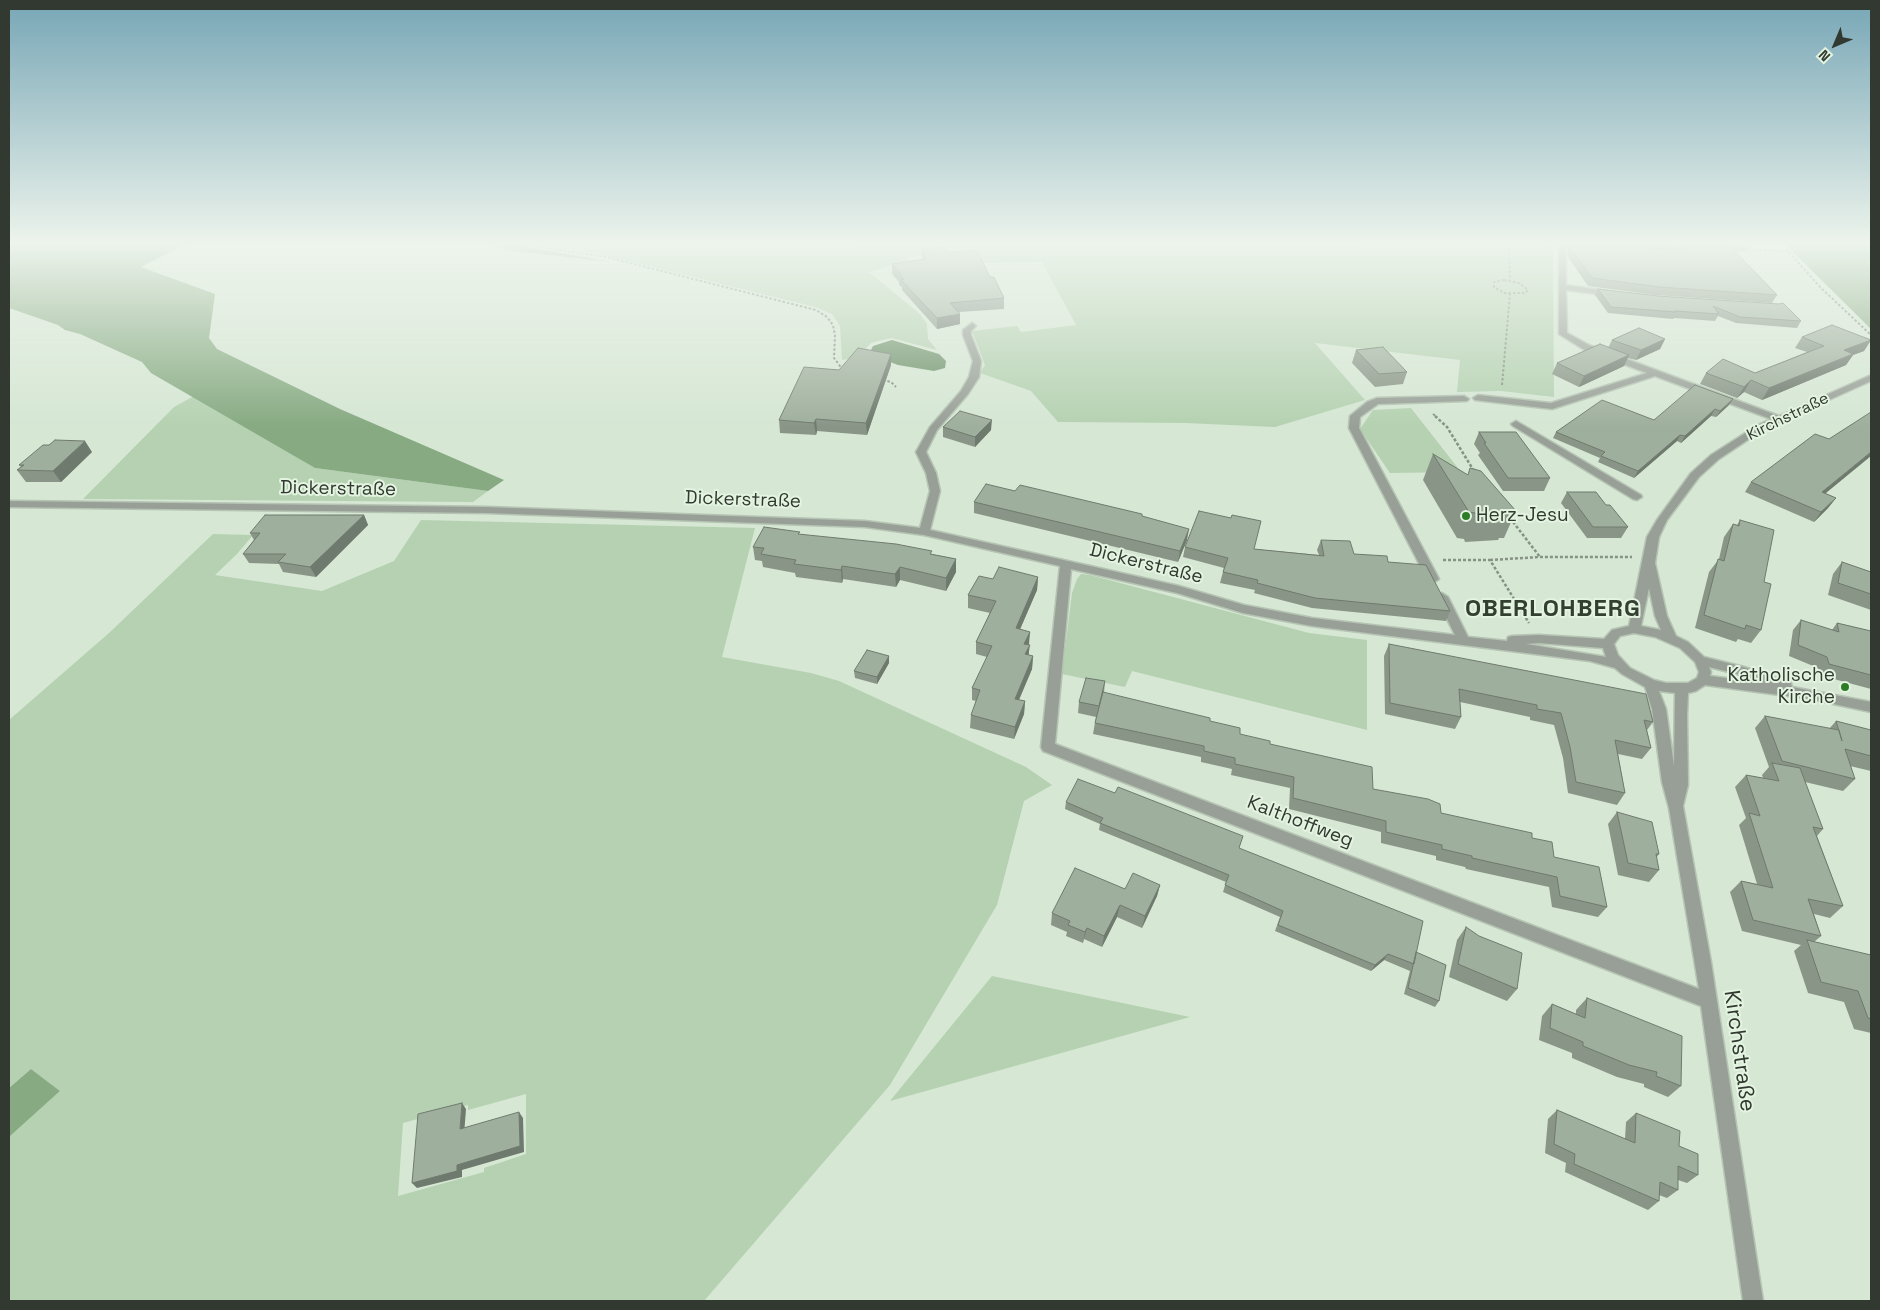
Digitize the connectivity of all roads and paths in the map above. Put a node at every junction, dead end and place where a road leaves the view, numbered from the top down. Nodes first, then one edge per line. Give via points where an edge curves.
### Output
1 (797, 305) edge
2 (1509, 305) edge
3 (1562, 305) edge
4 (1839, 305) edge
5 (972, 326) dead end
6 (1871, 335) edge
7 (846, 372) edge
8 (1655, 373) junction
9 (1871, 378) edge
10 (880, 379) edge
11 (896, 387) dead end
12 (1478, 398) dead end
13 (1418, 399) junction
14 (1464, 399) dead end
15 (1500, 402) junction
16 (1779, 419) junction
17 (1516, 424) dead end
18 (1476, 473) edge
19 (1637, 497) dead end
20 (9, 504) edge
21 (1505, 511) edge
22 (924, 532) junction
23 (1540, 556) junction
24 (1422, 560) junction
25 (1490, 560) junction
26 (1649, 560) junction
27 (1066, 564) junction
28 (1634, 629) junction
29 (1670, 637) junction
30 (1539, 640) junction
31 (1464, 641) junction
32 (1608, 644) junction
33 (1700, 660) junction
34 (1617, 664) junction
35 (1703, 680) junction
36 (1650, 684) junction
37 (1682, 689) junction
38 (1810, 694) junction
39 (1871, 707) edge
40 (1676, 808) junction
41 (1709, 1001) junction
42 (1753, 1301) edge

1 - 7 path via 816,310 833,325 834,358
2 - 15 path
3 - 8 street via 1563,334 1586,347
4 - 6 path
5 - 22 street via 967,335 977,361 974,377 933,429 921,452 936,491
8 - 15 street via 1552,406
8 - 16 street
9 - 16 street, Kirchstraße
10 - 11 path
12 - 15 street
13 - 14 street
13 - 18 path via 1447,427
13 - 24 street via 1370,404 1355,416 1354,428
16 - 26 street, Kirchstraße via 1740,440 1695,475 1662,520 1653,537
17 - 19 street
20 - 22 street, Dickerstraße via 535,511 856,524
21 - 23 path
22 - 27 street, Dickerstraße
23 - 25 path
23 - 26 path
24 - 25 path
24 - 31 street
25 - 30 path
26 - 28 street, Kirchstraße
26 - 29 street, Kirchstraße via 1661,616
27 - 31 street, Dickerstraße via 1304,621
27 - 41 street, Kalthoffweg via 1048,747
28 - 29 street
28 - 32 street via 1616,633
29 - 33 street
30 - 31 street, Dickerstraße
30 - 32 street, Dickerstraße
31 - 34 street, Dickerstraße via 1562,653
32 - 34 street
33 - 35 street via 1705,672
33 - 38 street
34 - 36 street
35 - 37 street
35 - 38 street
36 - 37 street
36 - 40 street, Kirchstraße via 1659,709
37 - 40 street, Kirchstraße via 1681,785
38 - 39 street
40 - 41 street, Kirchstraße
41 - 42 street, Kirchstraße

